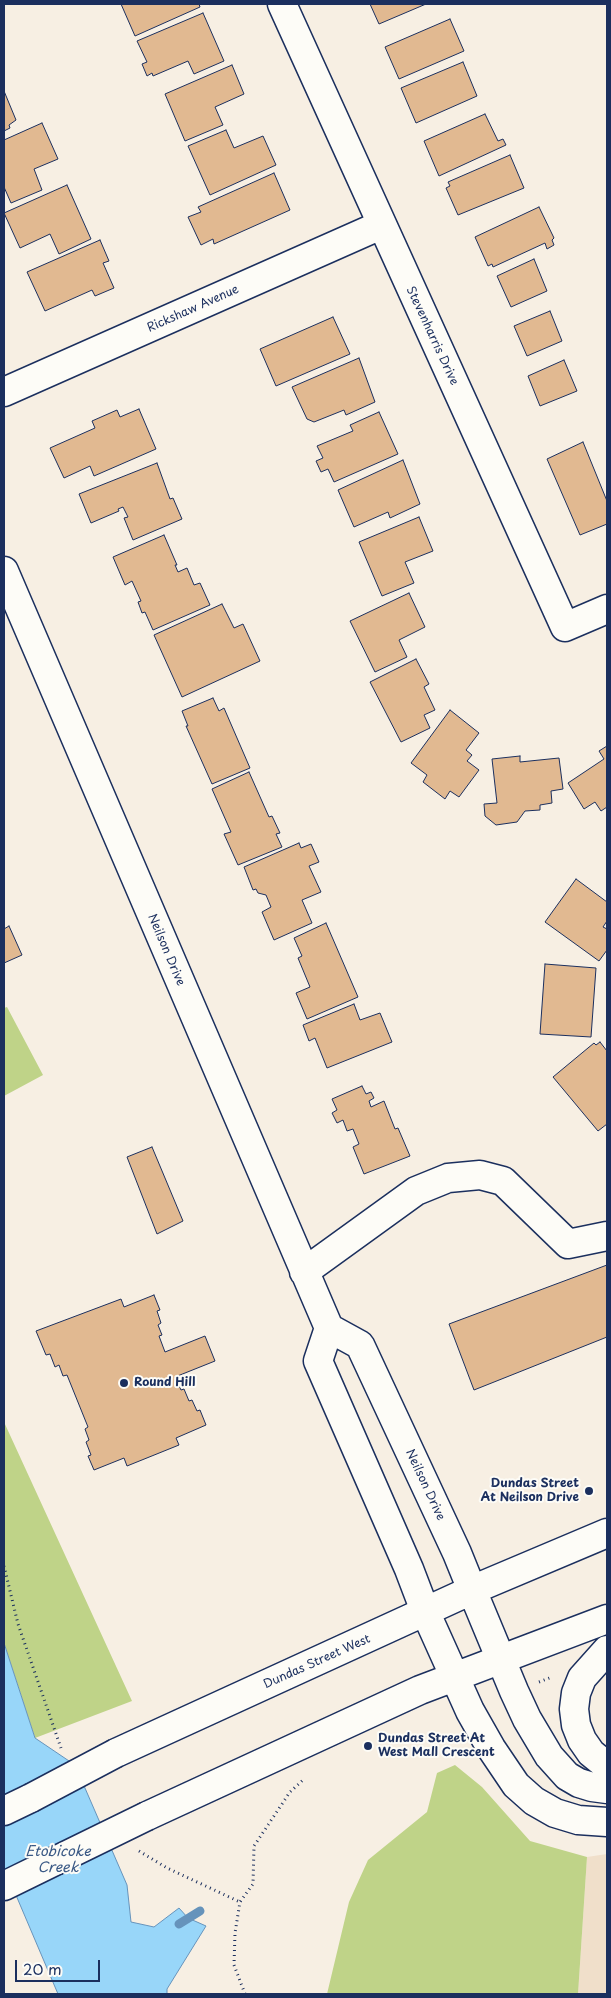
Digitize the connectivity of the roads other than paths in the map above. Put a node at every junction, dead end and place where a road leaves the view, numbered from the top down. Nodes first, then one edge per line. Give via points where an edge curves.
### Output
1 (282, 4) edge
2 (381, 225) junction
3 (4, 392) edge
4 (4, 571) edge
5 (607, 609) edge
6 (607, 1236) edge
7 (304, 1272) junction
8 (329, 1328) junction
9 (607, 1533) edge
10 (472, 1590) junction
11 (425, 1612) junction
12 (607, 1619) edge
13 (607, 1650) edge
14 (500, 1660) junction
15 (453, 1678) junction
16 (607, 1766) edge
17 (607, 1789) edge
18 (4, 1811) edge
19 (607, 1822) edge
20 (4, 1886) edge

1 - 2 street, Stevenharris Drive
2 - 3 street, Rickshaw Avenue
2 - 5 street, Stevenharris Drive via 565,627
4 - 7 street, Neilson Drive
6 - 7 street via 568,1244 503,1181 480,1175 448,1178 416,1191
7 - 8 street, Neilson Drive
8 - 10 street, Neilson Drive via 360,1345
8 - 11 street via 318,1361
9 - 10 street, Dundas Street West
10 - 11 street, Dundas Street West
10 - 14 street, Neilson Drive
11 - 15 street
11 - 18 street, Dundas Street West, bridge via 116,1753
12 - 14 street
13 - 16 street via 582,1678 574,1709 582,1740 591,1753
14 - 15 street
14 - 17 street, Neilson Drive via 527,1719 557,1767 579,1783
15 - 19 street via 491,1748 525,1793 544,1808 566,1817
15 - 20 street, bridge via 420,1690 147,1816

